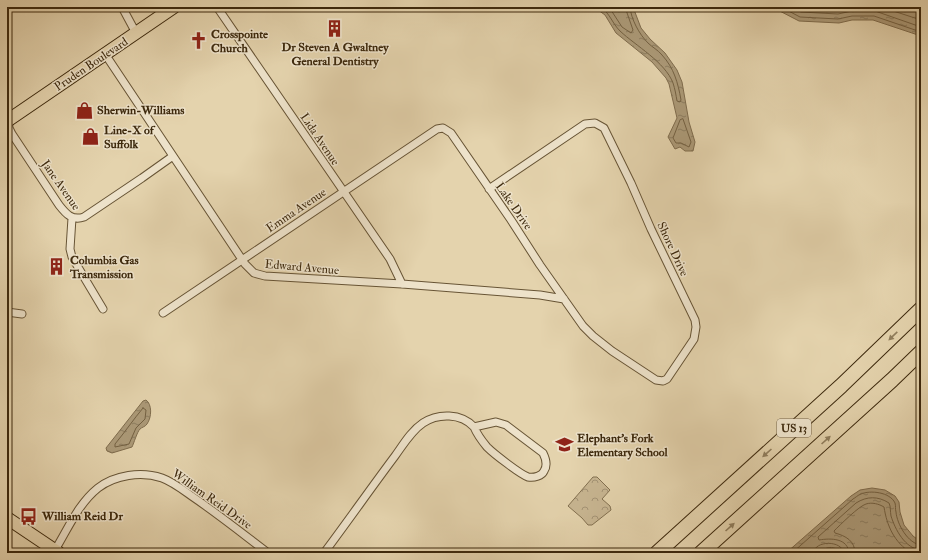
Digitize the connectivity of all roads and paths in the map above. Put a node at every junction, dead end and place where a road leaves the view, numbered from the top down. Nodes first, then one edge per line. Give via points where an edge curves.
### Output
1 (122, 7) edge
2 (174, 7) edge
3 (217, 7) edge
4 (136, 33) junction
5 (105, 54) junction
6 (7, 119) edge
7 (443, 128) joint
8 (173, 156) junction
9 (488, 189) junction
10 (343, 192) junction
11 (72, 218) junction
12 (242, 260) junction
13 (402, 284) junction
14 (564, 299) junction
15 (103, 309) dead end
16 (921, 309) edge
17 (7, 312) edge
18 (163, 313) dead end
19 (22, 314) dead end
20 (921, 352) edge
21 (474, 427) junction
22 (7, 518) edge
23 (57, 552) edge
24 (268, 553) edge
25 (324, 553) edge
26 (657, 553) edge
27 (701, 553) edge

1 - 4 street
2 - 4 main road, Pruden Boulevard
3 - 10 street, Lida Avenue
4 - 5 main road, Pruden Boulevard
5 - 6 main road, Pruden Boulevard
5 - 8 street, Edward Avenue
6 - 11 street, Jane Avenue via 12,134 59,205
7 - 9 street, Lake Drive via 451,133
7 - 10 street, Emma Avenue via 437,129
8 - 11 street via 84,217
8 - 12 street, Edward Avenue
9 - 14 street, Lake Drive
9 - 14 street, Shore Drive via 577,128 591,122 600,124 610,138 695,320 694,340 667,379 656,380 593,336
10 - 12 street, Emma Avenue
10 - 13 street, Lida Avenue via 390,259
11 - 15 street, Jane Avenue via 72,257
12 - 13 street, Edward Avenue via 251,270 265,276
12 - 18 street, Emma Avenue
13 - 14 street, Edward Avenue
16 -> 26 highway, US 13 via 841,386
17 - 19 street
27 -> 20 highway, US 13
21 - 21 street via 491,451 526,475 538,476 545,470 547,464 543,453 506,425 496,422
21 - 25 street via 463,420 448,416 431,418 422,423
22 - 23 main road
23 - 24 street, William Reid Drive via 81,506 99,488 122,477 145,474 172,483

